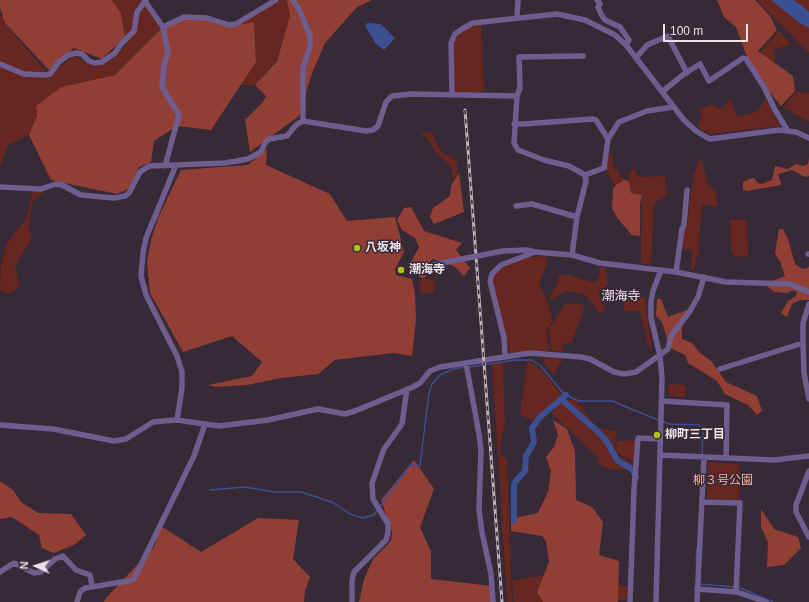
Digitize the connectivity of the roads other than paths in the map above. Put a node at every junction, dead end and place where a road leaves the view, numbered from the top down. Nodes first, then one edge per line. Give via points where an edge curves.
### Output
1 (145, 0) edge
2 (276, 0) edge
3 (292, 0) edge
4 (518, 0) edge
5 (597, 0) edge
6 (517, 17) junction
7 (163, 26) junction
8 (626, 44) junction
9 (583, 56) dead end
10 (636, 58) junction
11 (0, 64) edge
12 (687, 72) junction
13 (662, 92) junction
14 (452, 94) junction
15 (517, 96) junction
16 (674, 107) junction
17 (303, 121) junction
18 (514, 124) junction
19 (788, 131) junction
20 (809, 138) edge
21 (608, 139) junction
22 (176, 165) junction
23 (165, 166) junction
24 (585, 175) junction
25 (0, 187) edge
26 (687, 190) dead end
27 (516, 206) dead end
28 (577, 217) junction
29 (535, 252) junction
30 (572, 255) junction
31 (417, 268) dead end
32 (661, 270) junction
33 (676, 272) junction
34 (704, 276) junction
35 (809, 292) edge
36 (809, 304) edge
37 (803, 343) junction
38 (505, 356) junction
39 (660, 356) junction
40 (466, 363) junction
41 (720, 369) dead end
42 (407, 390) junction
43 (809, 399) edge
44 (662, 401) junction
45 (177, 420) junction
46 (0, 424) edge
47 (205, 424) junction
48 (660, 439) junction
49 (660, 455) junction
50 (809, 456) edge
51 (704, 458) junction
52 (726, 458) junction
53 (809, 471) edge
54 (703, 502) junction
55 (809, 537) edge
56 (0, 572) edge
57 (92, 586) junction
58 (698, 589) junction
59 (736, 592) junction
60 (77, 602) edge
61 (352, 602) edge
62 (494, 602) edge
63 (630, 602) edge
64 (656, 602) edge
65 (697, 602) edge
66 (766, 602) edge

1 - 7 street
1 - 11 street via 137,12 134,31 102,62 89,61 82,54 76,53 68,55 50,74 44,75 24,74
2 - 7 street via 236,24 229,25 207,18 184,17
3 - 17 street via 300,11 310,36 310,47 303,68
4 - 6 street
5 - 8 street via 605,20 620,27 629,40
6 - 8 street via 557,14 570,16 606,29
6 - 14 street via 473,23 455,34 450,52
7 - 23 street via 168,52 162,75 162,87 179,115
8 - 10 street
9 - 15 street via 519,57 520,88
10 - 12 street via 647,45 668,36
10 - 13 street
12 - 13 street
12 - 19 street via 700,64 710,81 743,58 746,59
13 - 16 street
14 - 15 street
14 - 17 street via 392,96 386,102 378,126 366,132
15 - 18 street
16 - 19 street via 696,131 710,139
16 - 21 street via 647,111 619,122
17 - 22 street via 287,136 269,139 261,152 248,159
18 - 21 street via 593,119
18 - 24 street via 514,143 518,150 569,166
19 - 20 street
21 - 24 street via 604,168
22 - 23 street
22 - 45 street via 146,238 142,276 146,295 177,356 182,372
23 - 25 street via 149,166 140,172 129,194 114,198 81,195 56,184 41,188
24 - 28 street via 586,181
26 - 33 street
27 - 28 street via 532,204
28 - 30 street
29 - 30 street
29 - 31 street, bridge via 503,251
29 - 38 street via 501,265 492,274 490,281 504,338
30 - 32 street via 600,263
32 - 33 street
32 - 39 street via 651,302 651,318
33 - 34 street
34 - 35 street via 739,283 790,284
34 - 39 street via 698,297 671,336 668,349
36 - 37 street via 803,323
37 - 41 street
37 - 43 street via 804,373
38 - 39 street via 530,353 581,357 624,374 636,372
38 - 40 street
39 - 44 street
40 - 42 street via 430,371 420,383
40 - 62 street via 481,450 479,510
42 - 47 street via 345,414 318,409 220,426
42 - 61 street via 402,424 384,449 372,482 373,499 388,524 386,540 354,572
44 - 48 street
44 - 52 street via 727,405
45 - 46 street via 153,422 126,439 114,441 53,429
45 - 47 street
47 - 57 street via 194,456 134,578 128,582
48 - 49 street
48 - 63 street via 638,438
49 - 51 street
49 - 64 street
50 - 52 street via 774,460
51 - 52 street
51 - 54 street
53 - 55 street via 796,505 796,512
54 - 58 street
54 - 59 street via 740,503
56 - 57 street via 14,563 34,573 41,572 55,559 63,556 76,570 90,575
57 - 60 street via 80,592
58 - 59 street
58 - 65 street
59 - 66 street

